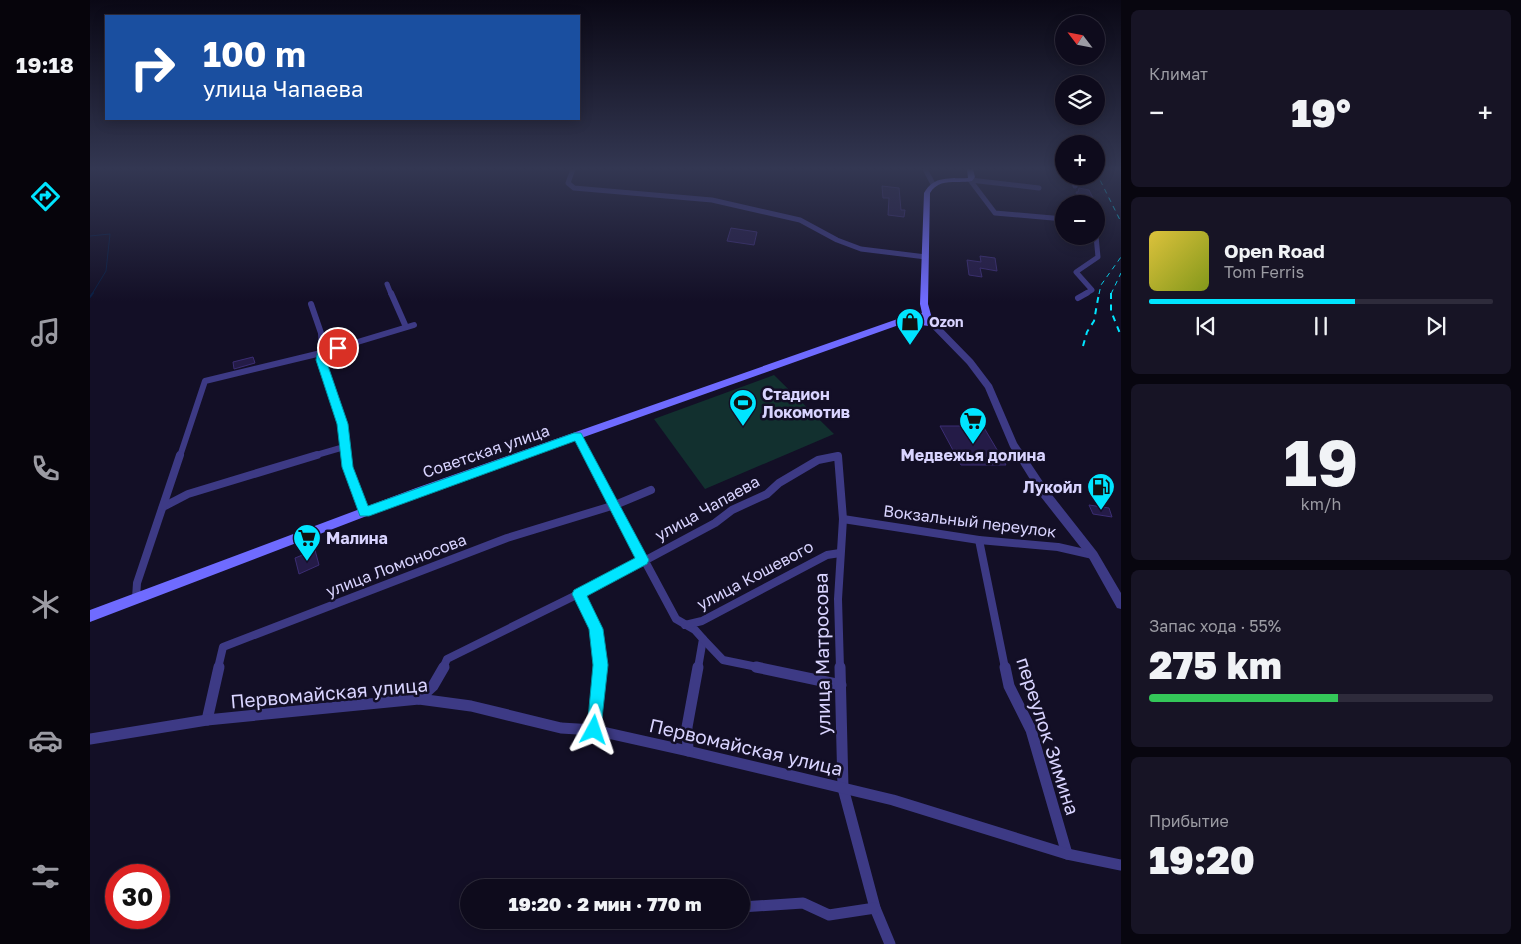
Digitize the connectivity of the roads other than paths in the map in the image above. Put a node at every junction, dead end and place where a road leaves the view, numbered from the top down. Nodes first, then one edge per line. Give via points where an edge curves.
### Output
1 (769, 213) edge
2 (927, 213) edge
3 (996, 213) edge
4 (1055, 218) edge
5 (1097, 245) edge
6 (926, 257) junction
7 (386, 284) dead end
8 (1078, 298) dead end
9 (311, 304) dead end
10 (920, 319) junction
11 (414, 325) dead end
12 (406, 327) junction
13 (321, 353) junction
14 (578, 436) junction
15 (344, 447) junction
16 (838, 456) joint
17 (651, 490) dead end
18 (615, 505) junction
19 (163, 507) junction
20 (364, 512) junction
21 (843, 519) junction
22 (979, 540) junction
23 (840, 553) junction
24 (1093, 556) junction
25 (643, 560) junction
26 (579, 594) junction
27 (136, 598) junction
28 (1121, 604) edge
29 (90, 616) edge
30 (685, 625) junction
31 (703, 639) junction
32 (841, 685) junction
33 (419, 699) junction
34 (207, 720) junction
35 (594, 730) junction
36 (90, 738) edge
37 (688, 751) junction
38 (843, 788) junction
39 (1067, 854) junction
40 (1121, 865) edge
41 (750, 906) edge
42 (875, 908) junction
43 (890, 944) edge

1 - 6 street via 800,220 861,249
2 - 6 main road
3 - 4 street
5 - 8 street via 1098,256 1076,272 1092,290
6 - 10 main road via 924,304
7 - 12 street
9 - 13 street via 322,334
10 - 14 main road, Советская улица via 895,322
10 - 24 street via 940,332 989,387 1018,452 1044,494
11 - 12 street
12 - 13 street
13 - 15 street via 342,424
13 - 19 street via 205,381
14 - 18 street
14 - 20 main road, Советская улица
15 - 19 street via 188,494
15 - 20 street
16 - 21 street, улица Матросова
16 - 25 street, улица Чапаева via 818,460 767,494
17 - 18 street, улица Ломоносова
18 - 25 street
18 - 34 street, улица Ломоносова via 507,538 223,647
19 - 27 street via 137,583
20 - 27 main road, Советская улица
21 - 22 street, Вокзальный переулок
21 - 23 street, улица Матросова
22 - 24 street, Вокзальный переулок via 1058,547
22 - 39 street, переулок Зимина via 1009,686 1031,730
23 - 30 street, улица Кошевого via 827,555 702,621
23 - 32 street, улица Матросова
24 - 28 street
25 - 26 street, улица Чапаева
25 - 30 street via 676,619
26 - 33 street, улица Чапаева via 447,659 434,688
26 - 35 street via 596,629 600,665
27 - 29 main road, Советская улица
30 - 31 street
31 - 32 street via 723,660
31 - 37 street via 687,727
32 - 38 street, улица Матросова
33 - 34 street, Первомайская улица
33 - 35 street, Первомайская улица via 471,706 562,728
34 - 36 street, Первомайская улица
35 - 37 street, Первомайская улица
37 - 38 street, Первомайская улица
38 - 39 street, Первомайская улица via 893,800
38 - 42 street, улица Матросова
39 - 40 street, Первомайская улица
41 - 42 street via 803,903 830,915
42 - 43 street, улица Матросова

